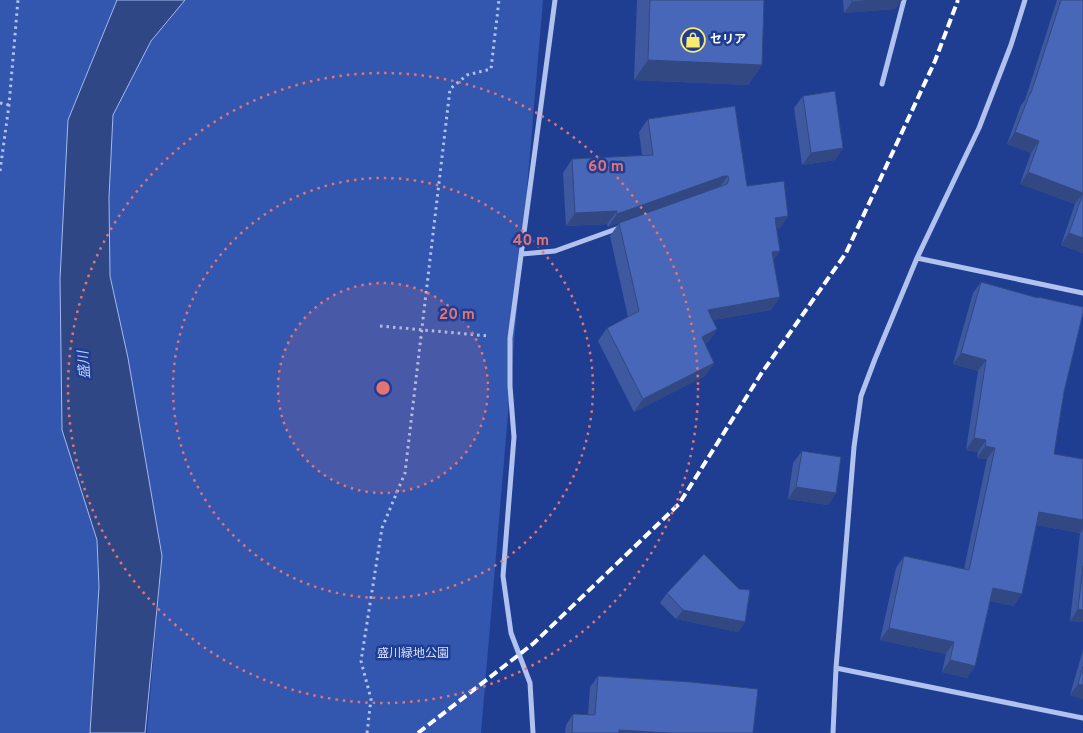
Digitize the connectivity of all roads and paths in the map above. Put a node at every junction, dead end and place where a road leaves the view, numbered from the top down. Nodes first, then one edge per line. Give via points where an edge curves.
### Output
1 (18, 0) edge
2 (499, 0) edge
3 (555, 0) edge
4 (904, 0) edge
5 (1025, 0) edge
6 (882, 84) dead end
7 (0, 103) edge
8 (9, 104) junction
9 (0, 171) edge
10 (626, 225) edge
11 (522, 254) junction
12 (917, 258) junction
13 (1083, 293) edge
14 (380, 326) dead end
15 (422, 329) junction
16 (510, 338) junction
17 (836, 668) junction
18 (1083, 718) edge
19 (367, 733) edge
20 (534, 733) edge
21 (832, 733) edge

1 - 8 path
2 - 15 path via 491,69 467,75 450,88
3 - 11 street
4 - 6 street
5 - 12 street via 979,128
7 - 8 path
8 - 9 path
10 - 11 street via 555,251
11 - 16 street
12 - 13 street
12 - 17 street via 861,396
14 - 15 path
15 - 16 path
15 - 19 path via 405,473 382,528 362,661 371,699
16 - 20 street via 514,437 503,576 512,633 530,683
17 - 18 street
17 - 21 street

